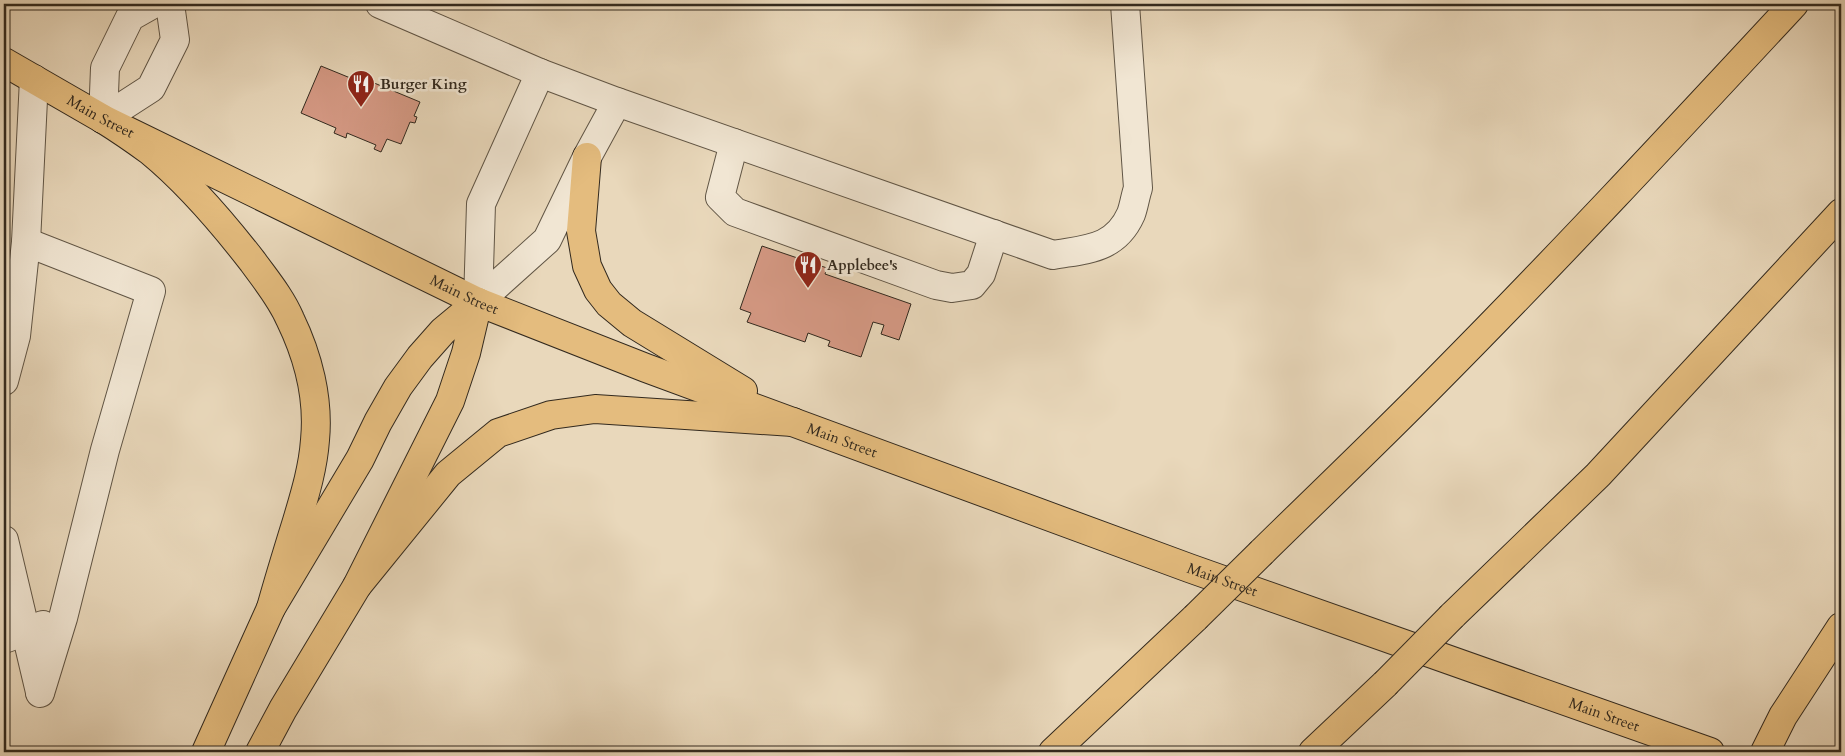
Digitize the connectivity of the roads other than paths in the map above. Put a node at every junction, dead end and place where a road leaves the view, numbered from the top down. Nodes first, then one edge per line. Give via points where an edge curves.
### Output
1 (153, 4) edge
2 (170, 4) edge
3 (380, 4) edge
4 (1125, 4) edge
5 (1794, 4) edge
6 (4, 62) edge
7 (540, 73) junction
8 (34, 79) junction
9 (617, 102) junction
10 (103, 119) junction
11 (734, 143) junction
12 (588, 157) junction
13 (1841, 212) edge
14 (994, 234) junction
15 (26, 242) junction
16 (478, 302) junction
17 (4, 382) edge
18 (793, 422) junction
19 (4, 540) edge
20 (357, 586) junction
21 (271, 608) junction
22 (63, 618) junction
23 (1841, 628) edge
24 (15, 635) edge
25 (206, 752) edge
26 (260, 752) edge
27 (1053, 752) edge
28 (1313, 752) edge
29 (1710, 752) edge
30 (1765, 752) edge

1 - 10 lane via 130,17 105,68
2 - 10 lane via 175,40 151,88
3 - 7 lane
4 - 14 lane via 1138,188 1131,214 1119,234 1096,248 1053,255
5 - 27 main road, bridge via 1654,155 1436,380 1195,618
6 - 8 main road, Main Street
7 - 9 lane
7 - 16 lane via 481,204
8 - 10 main road, Main Street
8 - 15 lane
9 - 11 lane
9 - 12 lane
10 - 16 main road, Main Street
10 - 21 main road via 151,152 222,222 282,304 302,347 314,400 313,458
11 - 14 lane
11 - 14 lane via 720,190 720,197 734,212 936,285 952,288 972,285 981,274
12 - 16 lane via 547,240
12 - 18 main road via 581,231 587,266 598,290 632,323
13 - 28 main road, bridge via 1598,475
15 - 17 lane via 16,336
15 - 22 lane via 151,291 105,450
16 - 18 main road, Main Street
16 - 20 main road via 450,400
16 - 21 main road via 442,331 398,387 360,459
18 - 20 main road via 595,409 551,415 498,433 448,474
18 - 29 main road, Main Street via 1189,568
19 - 24 lane
20 - 26 main road
21 - 25 main road
22 - 24 lane
22 - 24 lane via 40,693
23 - 30 main road via 1783,716

